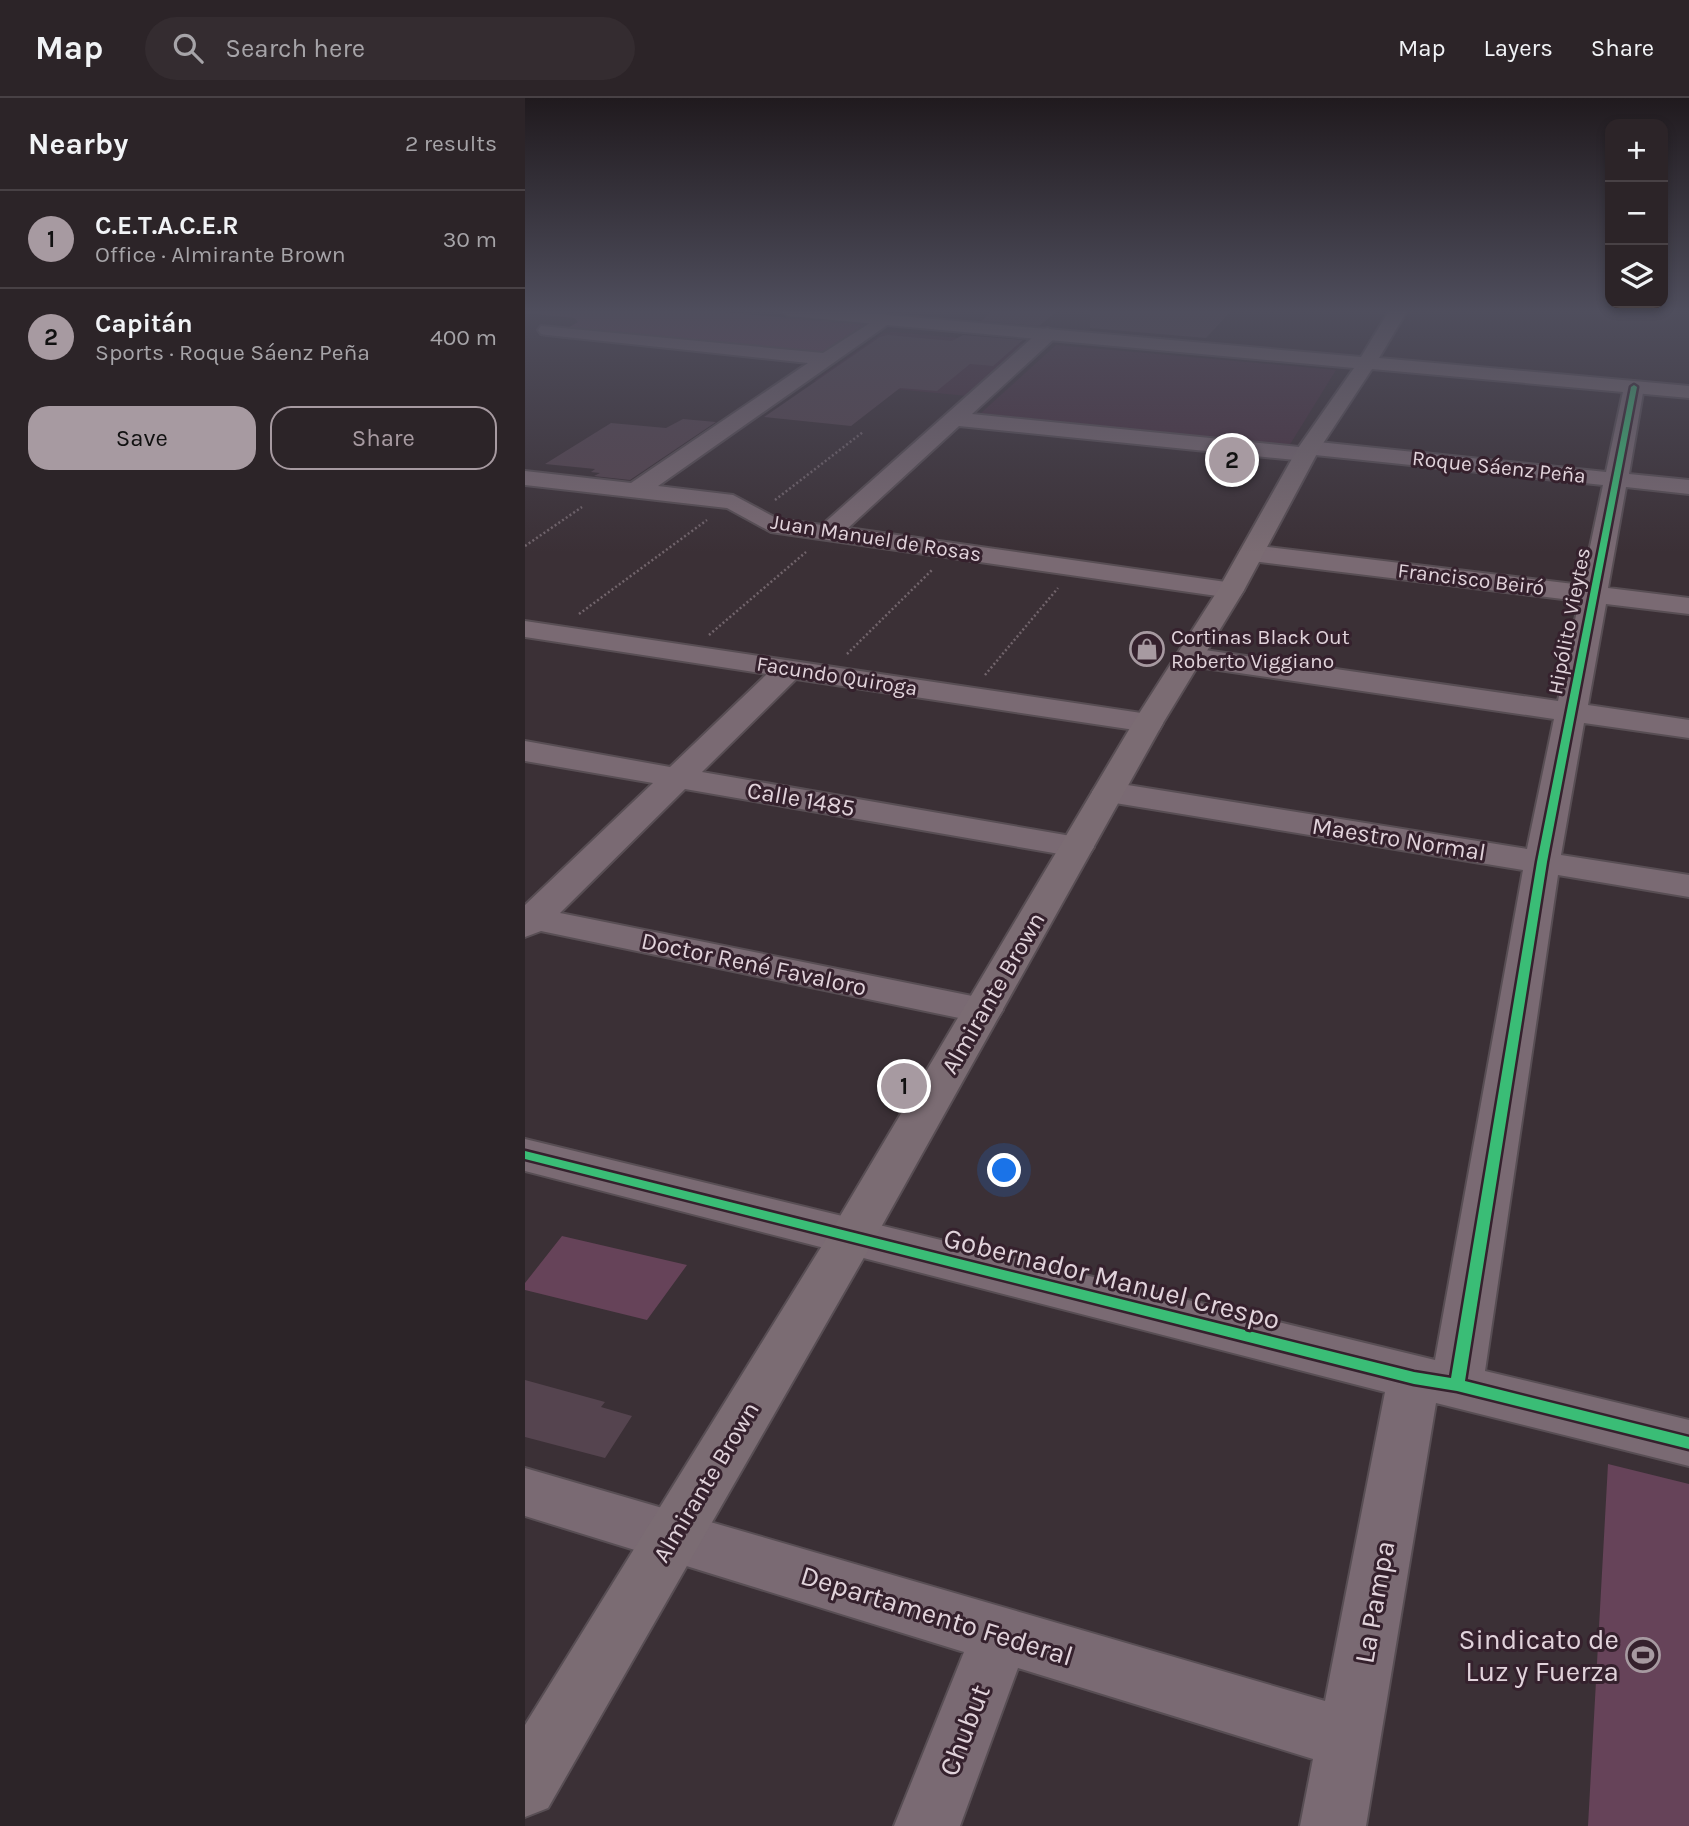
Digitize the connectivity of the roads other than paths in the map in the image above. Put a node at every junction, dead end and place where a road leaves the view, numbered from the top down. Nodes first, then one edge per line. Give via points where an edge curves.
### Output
1 (782, 392) edge
2 (985, 392) edge
3 (1347, 392) edge
4 (1632, 392) edge
5 (955, 419) junction
6 (1307, 451) junction
7 (525, 478) edge
8 (1616, 480) junction
9 (1689, 487) edge
10 (637, 490) junction
11 (828, 533) junction
12 (1252, 553) junction
13 (1231, 590) junction
14 (1594, 594) junction
15 (1689, 606) edge
16 (539, 631) edge
17 (1191, 657) junction
18 (789, 668) junction
19 (1571, 712) junction
20 (1148, 723) junction
21 (1689, 729) edge
22 (525, 751) edge
23 (678, 777) junction
24 (1109, 792) junction
25 (1077, 847) junction
26 (1542, 862) junction
27 (1689, 886) edge
28 (528, 920) edge
29 (983, 1010) junction
30 (525, 1155) edge
31 (853, 1235) junction
32 (1435, 1382) junction
33 (1689, 1443) edge
34 (525, 1492) edge
35 (674, 1536) junction
36 (1001, 1634) junction
37 (1349, 1739) junction
38 (525, 1785) edge
39 (927, 1826) edge
40 (1333, 1826) edge

1 - 10 street
2 - 5 street
3 - 6 main road, Almirante Brown
4 - 8 street, Hipólito Vieytes
5 - 6 street, Roque Sáenz Peña
5 - 11 street
6 - 8 street, Roque Sáenz Peña
6 - 12 main road, Almirante Brown
7 - 10 street, Juan Manuel de Rosas
8 - 9 street, Roque Sáenz Peña
8 - 14 street, Hipólito Vieytes
10 - 11 street, Juan Manuel de Rosas via 733,502 771,525
11 - 13 street, Juan Manuel de Rosas
12 - 13 main road, Almirante Brown
12 - 14 street, Francisco Beiró
13 - 17 main road, Almirante Brown
14 - 15 street, Francisco Beiró
14 - 19 street, Hipólito Vieytes
16 - 18 street, Facundo Quiroga
17 - 19 street
17 - 20 main road, Almirante Brown
18 - 20 street, Facundo Quiroga
18 - 23 street
19 - 21 street
19 - 26 street, Hipólito Vieytes
20 - 24 main road, Almirante Brown
22 - 23 street, Calle 1485
23 - 25 street, Calle 1485
23 - 28 street
24 - 25 main road, Almirante Brown
24 - 26 street, Maestro Normal
25 - 29 main road, Almirante Brown
26 - 27 street, Maestro Normal
26 - 32 street, Hipólito Vieytes
28 - 29 street, Doctor René Favaloro
29 - 31 main road, Almirante Brown
30 - 31 street, Gobernador Manuel Crespo
31 - 32 street, Gobernador Manuel Crespo
31 - 35 main road, Almirante Brown
32 - 33 street, Gobernador Manuel Crespo
32 - 37 street, La Pampa
34 - 35 street, Departamento Federal
35 - 36 street, Departamento Federal
35 - 38 main road, Almirante Brown
36 - 37 street, Departamento Federal
36 - 39 street, Chubut
37 - 40 street, La Pampa

